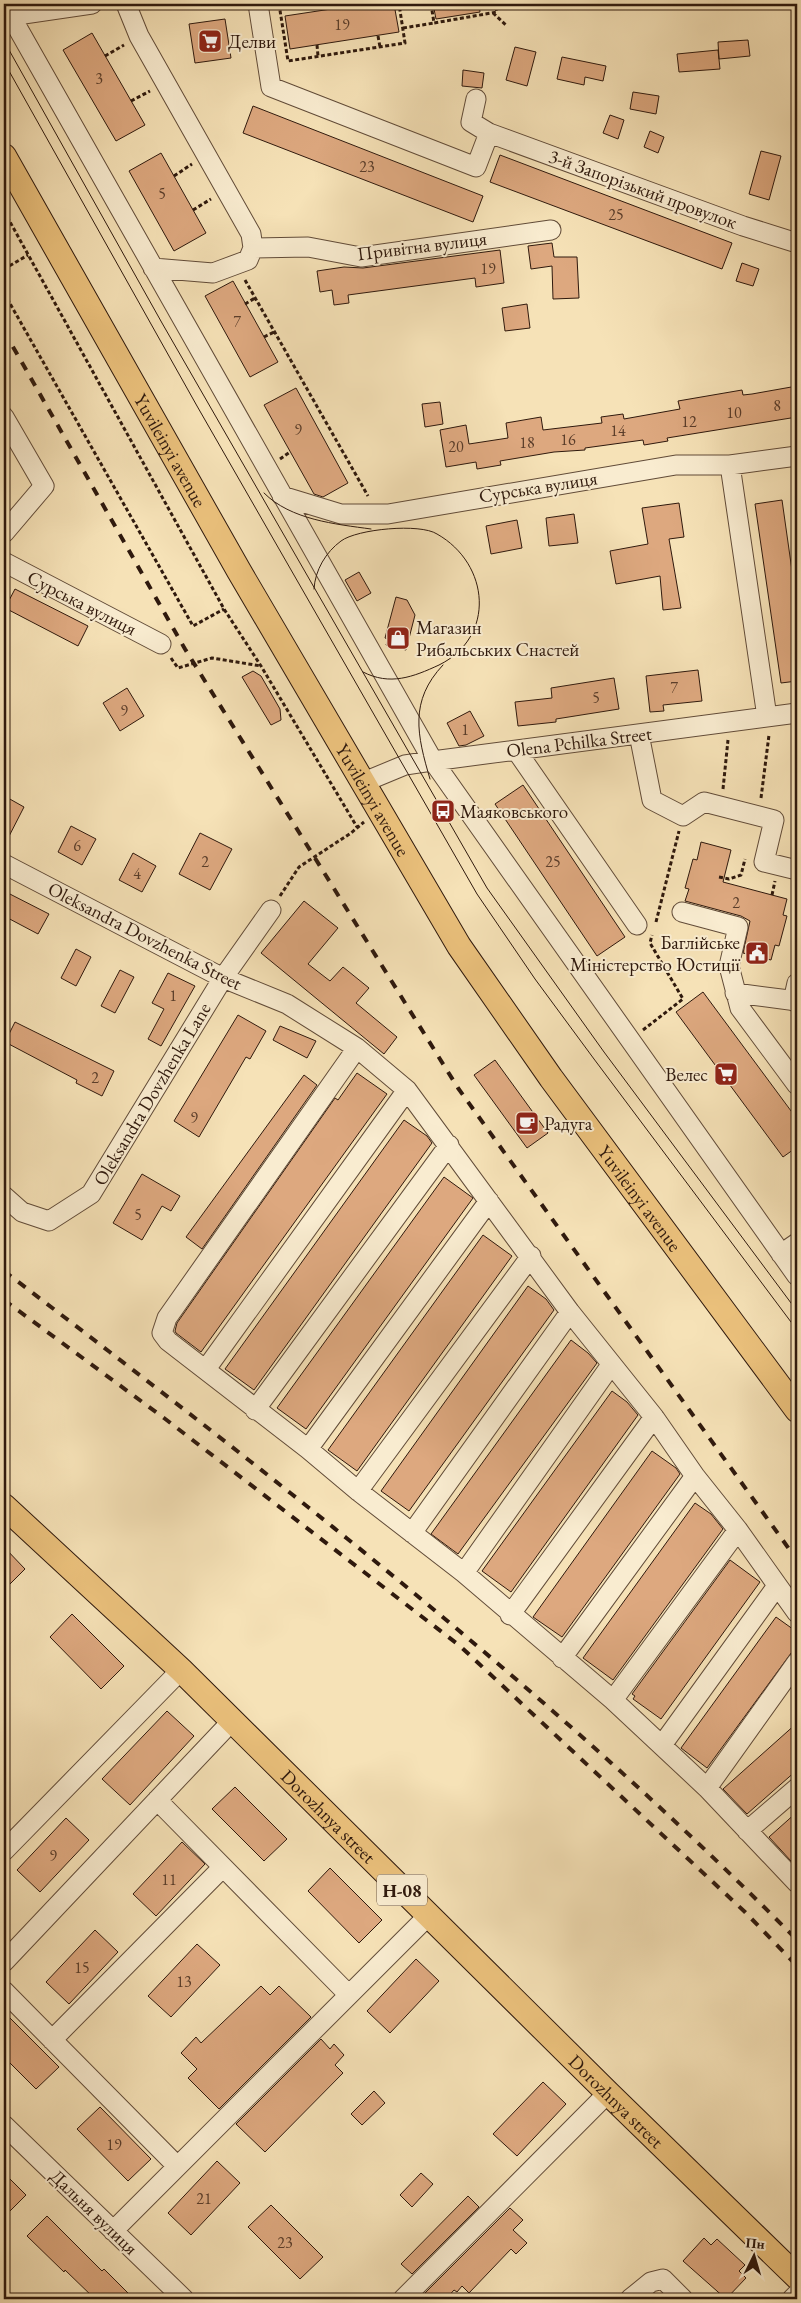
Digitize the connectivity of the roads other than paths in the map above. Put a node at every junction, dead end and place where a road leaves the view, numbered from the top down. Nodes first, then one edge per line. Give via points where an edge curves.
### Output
1 (92, 4) edge
2 (126, 4) edge
3 (258, 4) edge
4 (7, 10) edge
5 (476, 99) dead end
6 (489, 133) junction
7 (4, 156) edge
8 (551, 230) dead end
9 (797, 244) edge
10 (253, 248) junction
11 (153, 268) junction
12 (4, 417) edge
13 (797, 456) edge
14 (730, 465) junction
15 (282, 496) junction
16 (4, 533) edge
17 (4, 562) edge
18 (161, 644) road end
19 (797, 713) edge
20 (767, 717) junction
21 (639, 734) junction
22 (516, 750) junction
23 (433, 761) junction
24 (364, 782) junction
25 (4, 864) edge
26 (797, 870) edge
27 (271, 910) road end
28 (682, 912) dead end
29 (648, 928) road end
30 (223, 978) junction
31 (735, 993) junction
32 (796, 995) edge
33 (357, 1048) junction
34 (797, 1084) edge
35 (407, 1090) junction
36 (449, 1145) junction
37 (4, 1196) edge
38 (489, 1201) junction
39 (797, 1243) edge
40 (781, 1254) junction
41 (531, 1256) junction
42 (797, 1276) edge
43 (570, 1312) junction
44 (611, 1365) junction
45 (206, 1369) junction
46 (255, 1410) junction
47 (797, 1410) edge
48 (654, 1417) junction
49 (308, 1449) junction
50 (695, 1476) junction
51 (358, 1491) junction
52 (4, 1506) edge
53 (738, 1530) junction
54 (412, 1533) junction
55 (464, 1573) junction
56 (777, 1586) junction
57 (797, 1612) edge
58 (510, 1615) junction
59 (562, 1658) junction
60 (797, 1662) edge
61 (180, 1670) junction
62 (613, 1700) junction
63 (232, 1721) junction
64 (662, 1745) junction
65 (707, 1788) junction
66 (797, 1788) edge
67 (157, 1800) junction
68 (747, 1831) junction
69 (4, 1851) edge
70 (223, 1867) junction
71 (795, 1876) edge
72 (428, 1916) junction
73 (4, 1962) edge
74 (4, 1991) edge
75 (349, 1995) junction
76 (52, 2040) junction
77 (608, 2094) junction
78 (4, 2125) edge
79 (177, 2166) junction
80 (113, 2231) junction
81 (797, 2277) edge
82 (797, 2294) edge
83 (184, 2299) edge
84 (403, 2299) edge
85 (630, 2299) edge
86 (683, 2299) edge
87 (792, 2299) edge

1 - 4 street
2 - 10 street via 139,36 250,234
3 - 6 street via 271,87 476,167
4 - 11 street
5 - 6 street via 471,122
6 - 9 street, 3-й Запорізький провулок
7 - 24 main road, Yuvileinyi avenue via 239,571
8 - 10 street, Привітна вулиця via 361,257 308,247
10 - 11 street via 248,260 213,273
11 - 15 street
12 - 16 street via 44,486
13 - 14 street, Сурська вулиця
14 - 15 street, Сурська вулиця via 676,465 378,514 340,514
14 - 20 street
15 - 23 street
17 - 18 street, Сурська вулиця
19 - 20 street, Olena Pchilka Street
20 - 21 street, Olena Pchilka Street
21 - 22 street, Olena Pchilka Street
21 - 26 street via 652,800 683,816 704,802 774,820 764,862
22 - 23 street, Olena Pchilka Street
22 - 29 street
23 - 24 street, Olena Pchilka Street via 404,765
23 - 40 street
24 - 47 main road, Yuvileinyi avenue via 465,954 551,1078
25 - 30 street, Oleksandra Dovzhenka Street
27 - 30 street, Oleksandra Dovzhenka Lane
28 - 31 street via 738,927 729,966
30 - 33 street, Oleksandra Dovzhenka Street via 287,1004
30 - 37 street, Oleksandra Dovzhenka Lane via 91,1194 49,1221 22,1212
31 - 32 street
31 - 34 street via 740,1008
33 - 35 street, Oleksandra Dovzhenka Street
33 - 45 street via 166,1318 162,1333 168,1341
35 - 36 street, Oleksandra Dovzhenka Street
35 - 45 street
36 - 38 street, Oleksandra Dovzhenka Street
36 - 46 street
38 - 41 street, Oleksandra Dovzhenka Street
38 - 49 street
39 - 40 street
40 - 42 street
41 - 43 street, Oleksandra Dovzhenka Street
41 - 51 street
43 - 44 street, Oleksandra Dovzhenka Street
43 - 54 street
44 - 48 street, Oleksandra Dovzhenka Street
44 - 55 street
45 - 46 street
46 - 49 street
48 - 50 street, Oleksandra Dovzhenka Street
48 - 58 street
49 - 51 street
50 - 53 street, Oleksandra Dovzhenka Street
50 - 59 street
51 - 54 street
52 - 61 main road, Dorozhnya street / Н-08
53 - 56 street, Oleksandra Dovzhenka Street
53 - 62 street
54 - 55 street
55 - 58 street
56 - 57 street, Oleksandra Dovzhenka Street
56 - 64 street
58 - 59 street
59 - 62 street
60 - 65 street
61 - 63 main road, Dorozhnya street / Н-08
61 - 69 street
62 - 64 street
63 - 67 street
63 - 72 main road, Dorozhnya street / Н-08
64 - 65 street
65 - 68 street
66 - 68 street
67 - 70 street
67 - 73 street
68 - 71 street
70 - 75 street
70 - 76 street
72 - 75 street
72 - 77 main road, Dorozhnya street / Н-08
74 - 76 street
75 - 79 street
76 - 79 street
77 - 81 main road, Dorozhnya street / Н-08
77 - 84 street
78 - 80 street, Дальня вулиця
79 - 80 street
80 - 83 street, Дальня вулиця
82 - 87 street
85 - 86 street via 651,2282 663,2279

